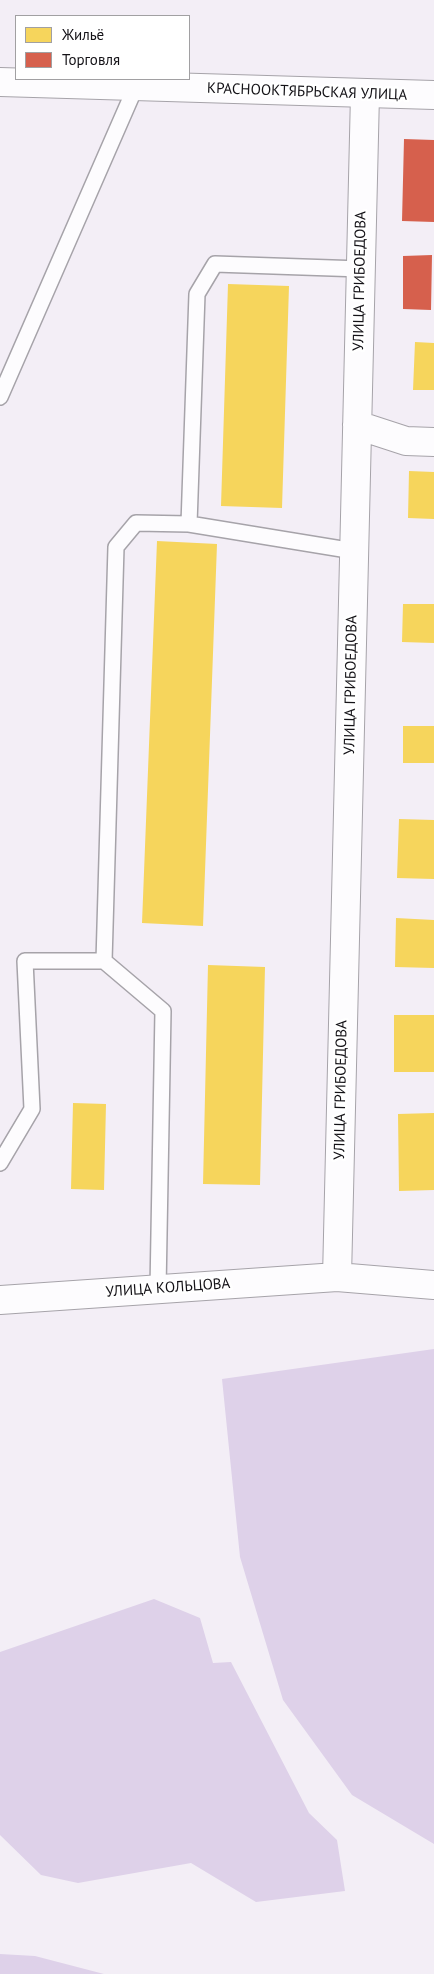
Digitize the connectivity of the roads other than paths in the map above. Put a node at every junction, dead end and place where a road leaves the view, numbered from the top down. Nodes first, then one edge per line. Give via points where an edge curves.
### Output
1 (0, 82) edge
2 (136, 86) junction
3 (365, 94) junction
4 (434, 95) edge
5 (360, 269) junction
6 (0, 397) edge
7 (357, 425) junction
8 (434, 442) edge
9 (189, 524) junction
10 (354, 551) junction
11 (104, 961) junction
12 (0, 1162) edge
13 (337, 1277) junction
14 (434, 1285) edge
15 (158, 1289) junction
16 (0, 1300) edge

1 - 2 street, КРАСНООКТЯБРЬСКАЯ УЛИЦА
2 - 3 street, КРАСНООКТЯБРЬСКАЯ УЛИЦА
2 - 6 lane
3 - 4 street, КРАСНООКТЯБРЬСКАЯ УЛИЦА
3 - 5 street, УЛИЦА ГРИБОЕДОВА
5 - 7 street, УЛИЦА ГРИБОЕДОВА
5 - 9 lane via 216,264 197,294
7 - 8 street via 406,442
7 - 10 street, УЛИЦА ГРИБОЕДОВА
9 - 10 lane
9 - 11 lane via 136,523 116,547
10 - 13 street, УЛИЦА ГРИБОЕДОВА
11 - 12 lane via 25,961 32,1109
11 - 15 lane via 163,1011
13 - 14 street, УЛИЦА КОЛЬЦОВА
13 - 15 street, УЛИЦА КОЛЬЦОВА
15 - 16 street, УЛИЦА КОЛЬЦОВА

